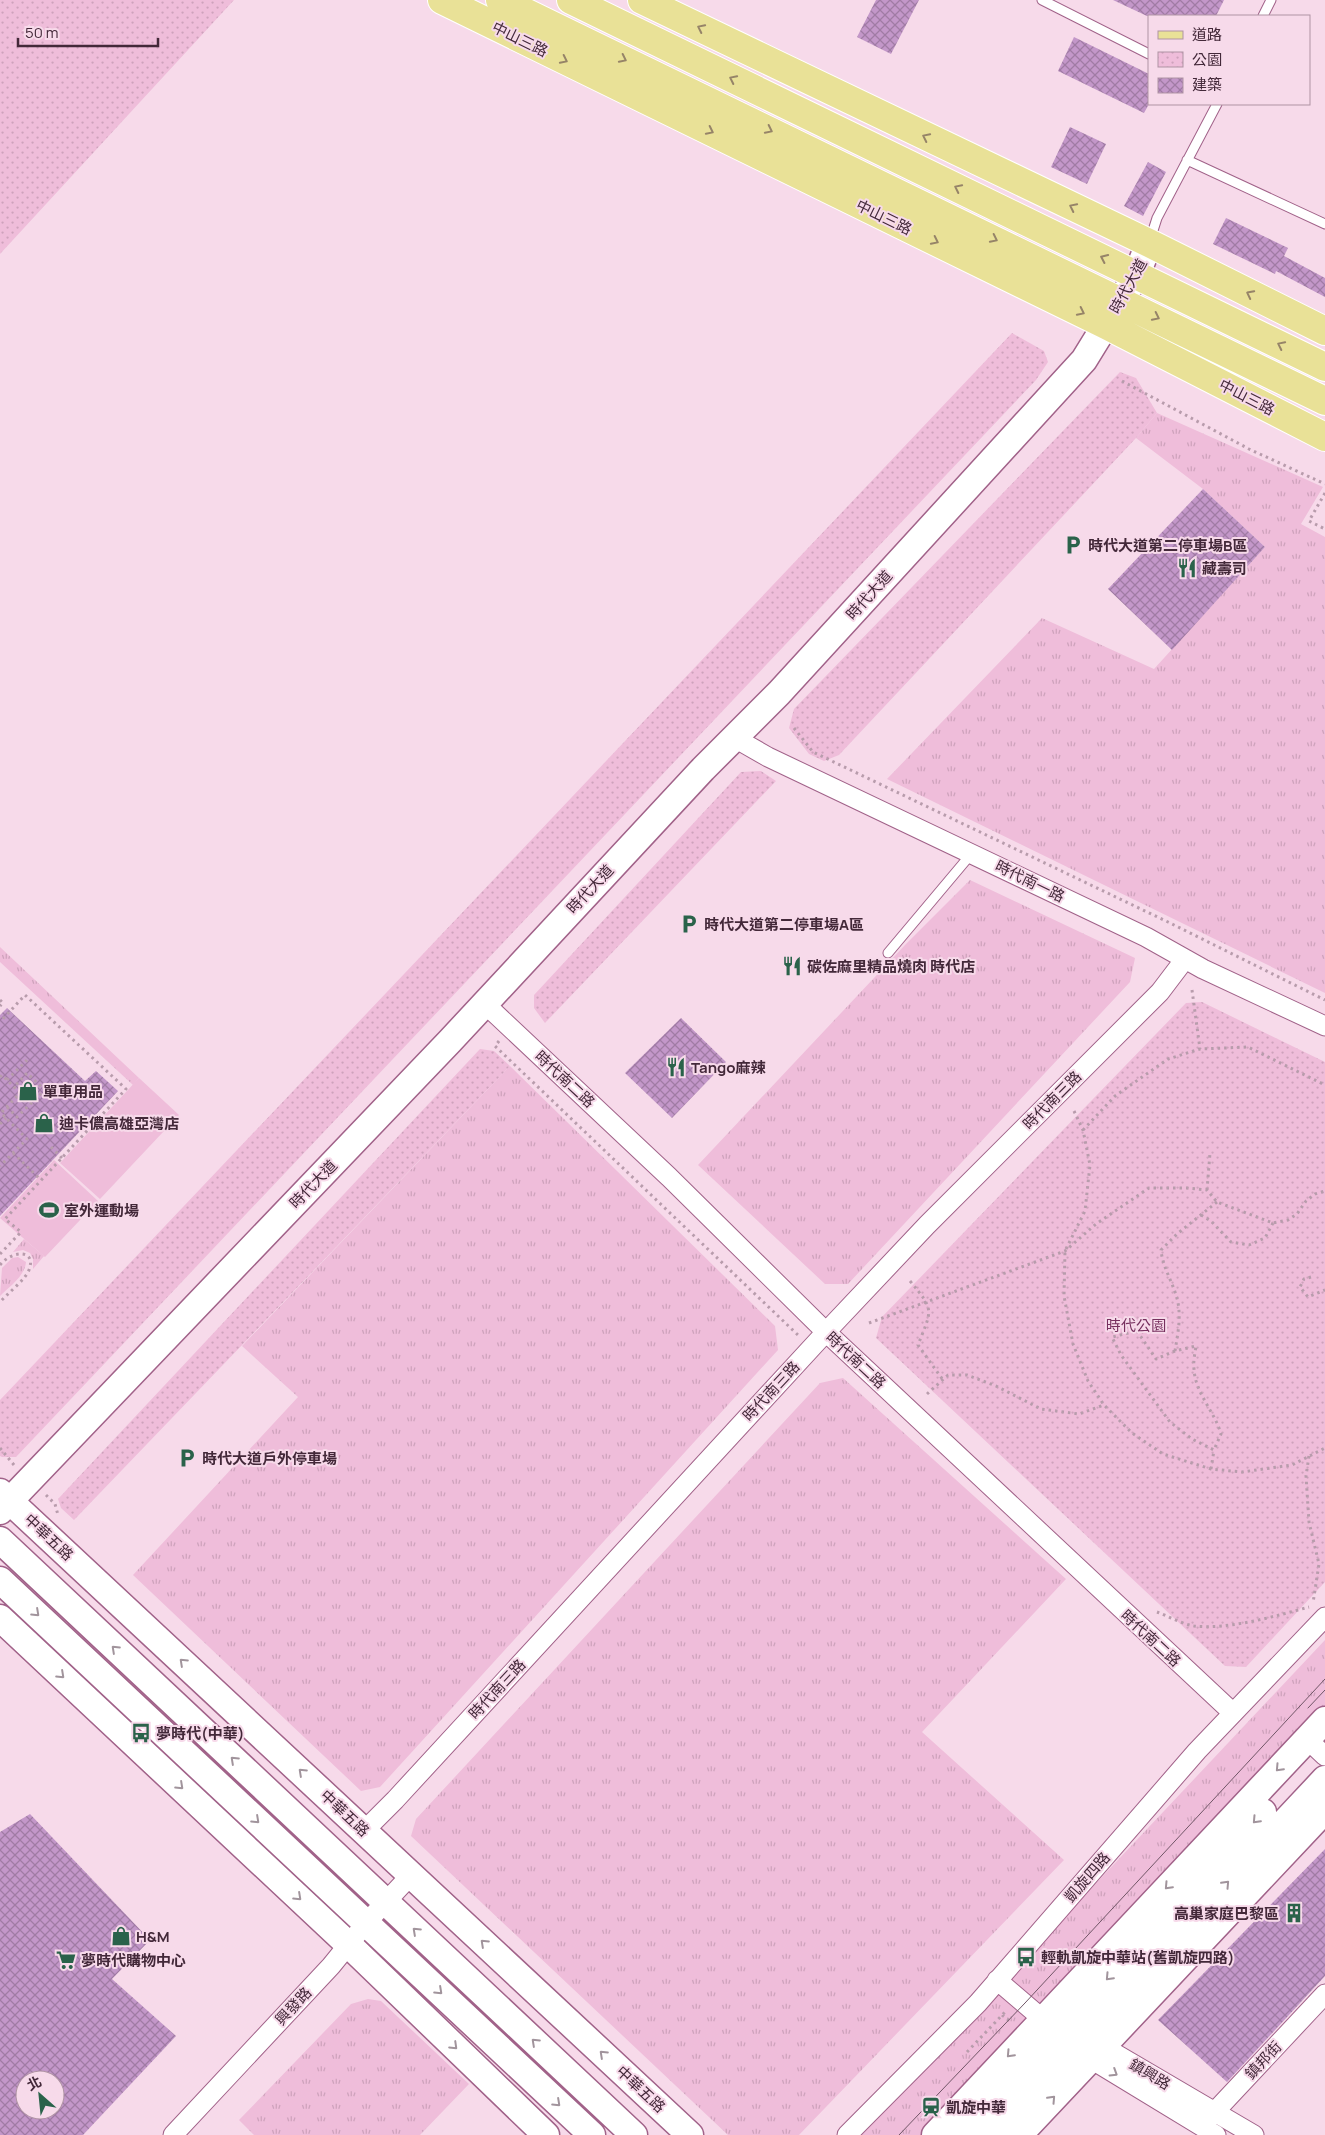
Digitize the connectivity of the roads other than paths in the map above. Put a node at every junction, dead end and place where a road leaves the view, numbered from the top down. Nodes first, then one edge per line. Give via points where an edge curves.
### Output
1 (442, 0) edge
2 (500, 0) edge
3 (571, 0) edge
4 (642, 0) edge
5 (1042, 0) edge
6 (1271, 0) edge
7 (1263, 15) edge
8 (1148, 53) edge
9 (1216, 105) edge
10 (1187, 160) junction
11 (1325, 224) edge
12 (1149, 243) junction
13 (1137, 274) junction
14 (1122, 300) junction
15 (1106, 325) junction
16 (1325, 331) edge
17 (1325, 367) edge
18 (1325, 401) edge
19 (1325, 437) edge
20 (733, 737) junction
21 (972, 853) junction
22 (888, 953) dead end
23 (1185, 959) junction
24 (484, 1003) junction
25 (1325, 1026) edge
26 (826, 1332) junction
27 (3, 1501) edge
28 (0, 1540) edge
29 (0, 1580) edge
30 (1325, 1617) edge
31 (0, 1618) edge
32 (1233, 1713) junction
33 (1325, 1720) edge
34 (1319, 1748) edge
35 (1325, 1778) edge
36 (1325, 1810) edge
37 (364, 1830) junction
38 (411, 1875) junction
39 (386, 1902) junction
40 (366, 1923) junction
41 (349, 1945) junction
42 (997, 1980) junction
43 (1325, 1994) edge
44 (1073, 2038) junction
45 (1215, 2112) junction
46 (1209, 2130) edge
47 (173, 2135) edge
48 (546, 2135) edge
49 (592, 2135) edge
50 (634, 2135) edge
51 (690, 2135) edge
52 (847, 2135) edge
53 (935, 2135) edge
54 (961, 2135) edge
55 (991, 2135) edge
56 (1019, 2135) edge
57 (1254, 2135) edge

1 -> 15 main road, 中山三路
2 -> 14 main road, 中山三路
13 -> 3 main road
12 -> 4 main road
5 - 8 lane
6 - 7 lane
9 - 10 lane
10 - 11 lane
10 - 12 lane via 1157,218
12 - 13 street, 時代大道
16 -> 12 main road
13 - 14 street, 時代大道
17 -> 13 main road
14 - 15 street, 時代大道
14 -> 18 main road, 中山三路
15 - 19 main road, 中山三路
15 - 20 street, 時代大道 via 1084,360 779,693
20 - 21 street, 時代南一路 via 768,757
20 - 24 street, 時代大道
21 - 22 lane
21 - 23 street, 時代南一路
23 - 25 street, 時代南一路
23 - 26 street, 時代南三路 via 1160,992 934,1218
24 - 26 street, 時代南二路 via 670,1177
24 - 27 street, 時代大道
26 - 32 street, 時代南二路
26 - 37 street, 時代南三路
37 -> 27 street, 中華五路
39 -> 28 street
29 -> 40 street
30 - 32 street, 凱旋四路
31 -> 41 street
32 - 42 street, 凱旋四路 via 1196,1751
33 - 34 street
34 -> 44 street
44 -> 35 street
36 - 44 street
37 - 38 street, 中華五路
38 - 39 street, 興發路
51 -> 38 street, 中華五路
39 - 40 street, 興發路
50 -> 39 street
40 - 41 street, 興發路
40 -> 49 street
41 - 47 street, 興發路
41 -> 48 street
42 - 44 street, 鎮興路
42 - 52 street, 凱旋四路 via 963,2019
43 - 45 street, 鎮邦街
44 - 45 street, 鎮興路
44 -> 46 street, 鎮興路
44 -> 53 street
44 - 54 street
44 - 55 street
56 -> 44 street
45 - 46 street, 鎮邦街
45 - 57 street, 鎮興路

